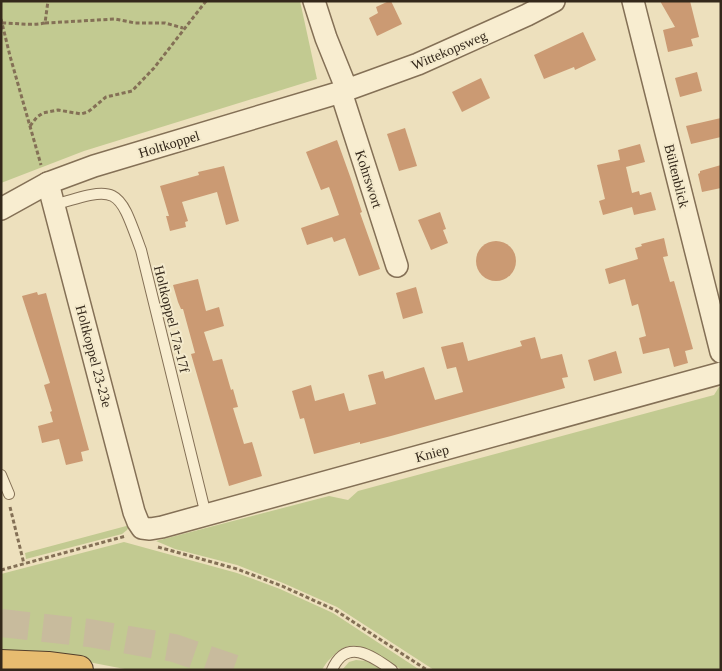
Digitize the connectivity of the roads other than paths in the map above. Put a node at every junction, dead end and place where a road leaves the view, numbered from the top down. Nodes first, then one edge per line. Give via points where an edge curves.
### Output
1 (314, 1) edge
2 (554, 1) edge
3 (632, 1) edge
4 (344, 91) junction
5 (48, 183) junction
6 (54, 205) junction
7 (1, 209) edge
8 (397, 266) dead end
9 (721, 352) edge
10 (721, 373) edge
11 (1, 475) edge
12 (8, 494) road end
13 (206, 515) junction
14 (142, 528) joint
15 (1, 664) edge
16 (333, 668) edge
17 (79, 670) edge
18 (392, 670) edge

1 - 4 street, Kohrswort
2 - 4 street, Wittekopsweg via 418,64
3 - 9 street, Bültenblick
4 - 5 street, Holtkoppel via 94,166
4 - 8 street, Kohrswort
5 - 6 street, Holtkoppel 23-23e
5 - 7 street, Holtkoppel
6 - 13 lane, Holtkoppel 17a-17f via 100,192 118,198 127,213 140,250
6 - 14 street, Holtkoppel 23-23e via 134,512
10 - 13 street, Kniep
11 - 12 lane
13 - 14 street, Kniep via 162,527
15 - 17 highway
16 - 18 lane via 343,655 352,651 363,653

